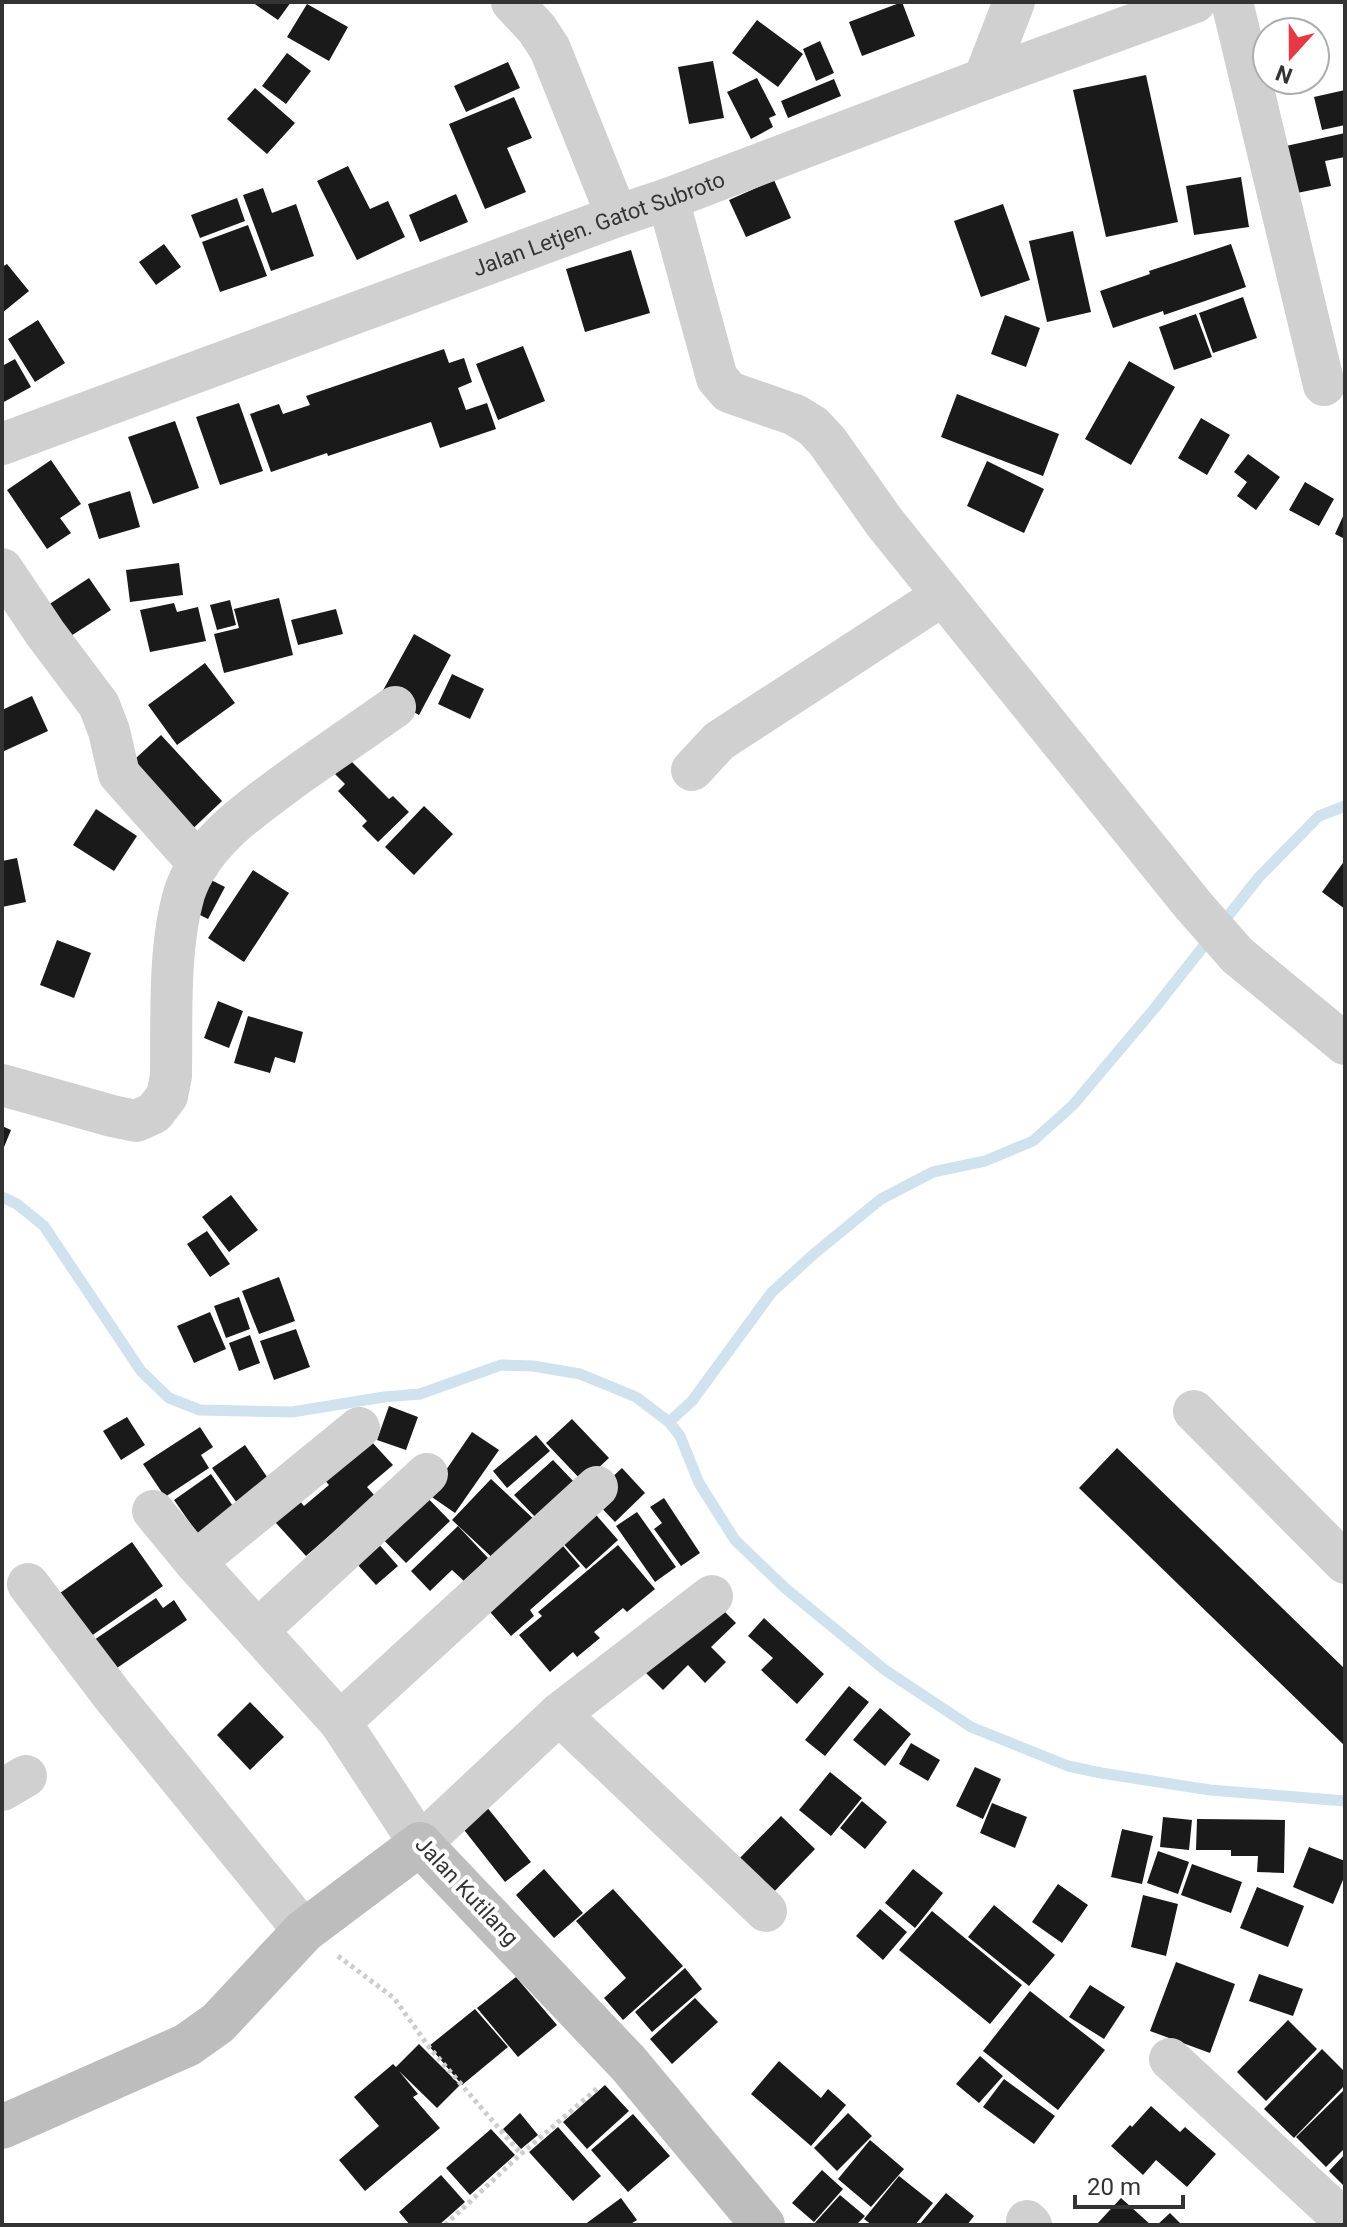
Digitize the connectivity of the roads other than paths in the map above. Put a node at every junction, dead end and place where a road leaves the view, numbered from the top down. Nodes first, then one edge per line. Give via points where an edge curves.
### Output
1 (512, 2) edge
2 (1014, 2) edge
3 (1195, 2) edge
4 (1232, 2) edge
5 (984, 79) junction
6 (668, 199) junction
7 (617, 216) junction
8 (1324, 385) dead end
9 (2, 444) edge
10 (7, 575) edge
11 (943, 595) junction
12 (395, 707) dead end
13 (692, 770) dead end
14 (199, 864) junction
15 (1345, 1044) edge
16 (2, 1085) edge
17 (1194, 1411) dead end
18 (359, 1428) dead end
19 (427, 1474) dead end
20 (597, 1487) dead end
21 (153, 1511) dead end
22 (195, 1562) junction
23 (1345, 1563) edge
24 (28, 1584) dead end
25 (712, 1596) dead end
26 (258, 1630) junction
27 (559, 1714) junction
28 (340, 1722) junction
29 (420, 1844) junction
30 (766, 1911) dead end
31 (304, 1931) junction
32 (1170, 2059) dead end
33 (2, 2127) edge
34 (1345, 2221) edge
35 (763, 2225) edge

1 - 7 street via 550,49
2 - 5 street
3 - 5 street, Jalan Letjen. Gatot Subroto
4 - 8 street
5 - 6 street, Jalan Letjen. Gatot Subroto
6 - 7 street, Jalan Letjen. Gatot Subroto
6 - 11 street via 717,378 729,392 813,426
7 - 9 street, Jalan Letjen. Gatot Subroto
10 - 14 street via 99,705 119,774
11 - 13 street via 719,741
11 - 15 street via 1237,955
12 - 14 street via 265,799 221,836
14 - 16 street via 184,894 174,952 171,1076 167,1096 154,1113 136,1121
17 - 23 street
18 - 22 street
19 - 26 street
20 - 28 street
21 - 22 street, Jalan Kutilang
22 - 26 street, Jalan Kutilang
24 - 31 street
25 - 27 street
26 - 28 street, Jalan Kutilang
27 - 29 street
27 - 30 street
28 - 29 street, Jalan Kutilang
29 - 31 main road
29 - 35 main road, Jalan Kutilang via 628,2063
31 - 33 main road via 218,2023 187,2045
32 - 34 street

